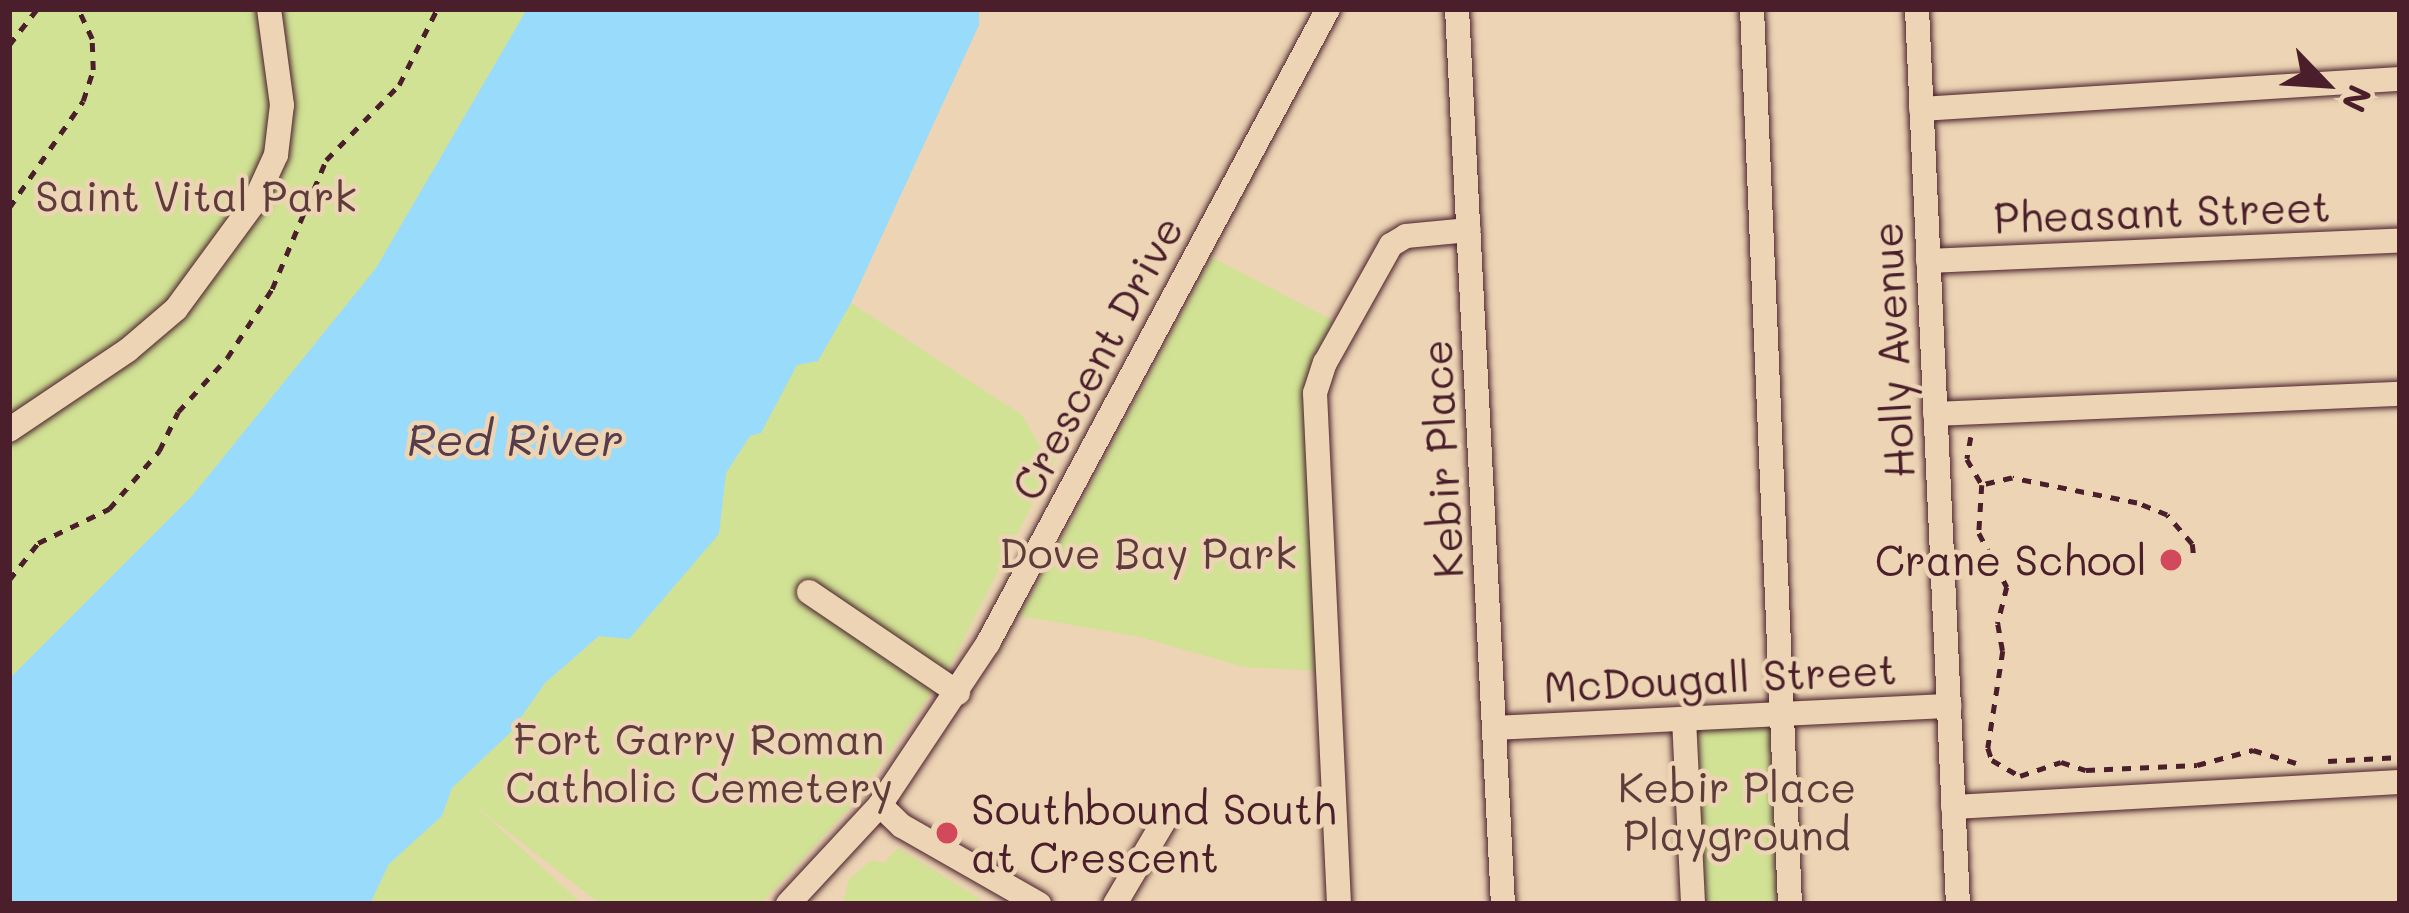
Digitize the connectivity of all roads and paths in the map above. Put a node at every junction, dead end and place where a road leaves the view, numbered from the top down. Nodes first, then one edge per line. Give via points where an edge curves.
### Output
1 (37, 9) edge
2 (78, 9) edge
3 (269, 9) edge
4 (436, 9) edge
5 (1328, 9) edge
6 (1457, 9) edge
7 (1752, 9) edge
8 (1917, 9) edge
9 (9, 45) edge
10 (2400, 79) edge
11 (1921, 109) junction
12 (9, 208) edge
13 (1469, 230) junction
14 (2400, 241) edge
15 (1928, 261) junction
16 (2400, 394) edge
17 (1974, 413) junction
18 (1935, 414) junction
19 (9, 430) edge
20 (1998, 467) dead end
21 (1998, 478) junction
22 (1982, 485) junction
23 (2193, 553) dead end
24 (9, 580) edge
25 (809, 592) dead end
26 (958, 692) junction
27 (1949, 706) junction
28 (1782, 714) junction
29 (1684, 719) junction
30 (1495, 728) junction
31 (2400, 757) edge
32 (2304, 767) dead end
33 (2318, 767) dead end
34 (2400, 782) edge
35 (880, 805) junction
36 (1953, 807) junction
37 (1164, 821) dead end
38 (788, 904) edge
39 (1039, 904) edge
40 (1115, 904) edge
41 (1339, 904) edge
42 (1503, 904) edge
43 (1693, 904) edge
44 (1790, 904) edge
45 (1958, 904) edge

1 - 9 path
2 - 12 path via 92,39 83,101
3 - 19 street via 282,105 276,155 254,203 176,309
4 - 24 path via 399,85 326,160 272,289 178,412 159,451 109,509 38,543
5 - 26 street, Crescent Drive
6 - 13 street, Kebir Place
7 - 28 street
8 - 11 street, Holly Avenue
10 - 11 street
11 - 15 street, Holly Avenue
13 - 30 street, Kebir Place
13 - 41 street via 1406,236 1391,245 1316,393
14 - 15 street, Pheasant Street
15 - 18 street, Holly Avenue
16 - 17 street
17 - 18 street
17 - 22 path via 1967,459
18 - 27 street, Holly Avenue
20 - 21 path
21 - 22 path
21 - 23 path via 2076,487 2151,508 2167,515
22 - 32 path via 1978,533 2007,587 1988,748 1997,766 2020,776 2061,762 2086,770 2198,765 2253,750
25 - 26 street
26 - 35 street, Crescent Drive
27 - 28 street, McDougall Street
27 - 36 street, Holly Avenue
28 - 29 street, McDougall Street
28 - 44 street
29 - 30 street, McDougall Street
29 - 43 street
30 - 42 street, Kebir Place
31 - 33 path via 2341,758
34 - 36 street
35 - 38 street, Crescent Drive
35 - 39 street via 902,826
36 - 45 street, Holly Avenue
37 - 40 street

